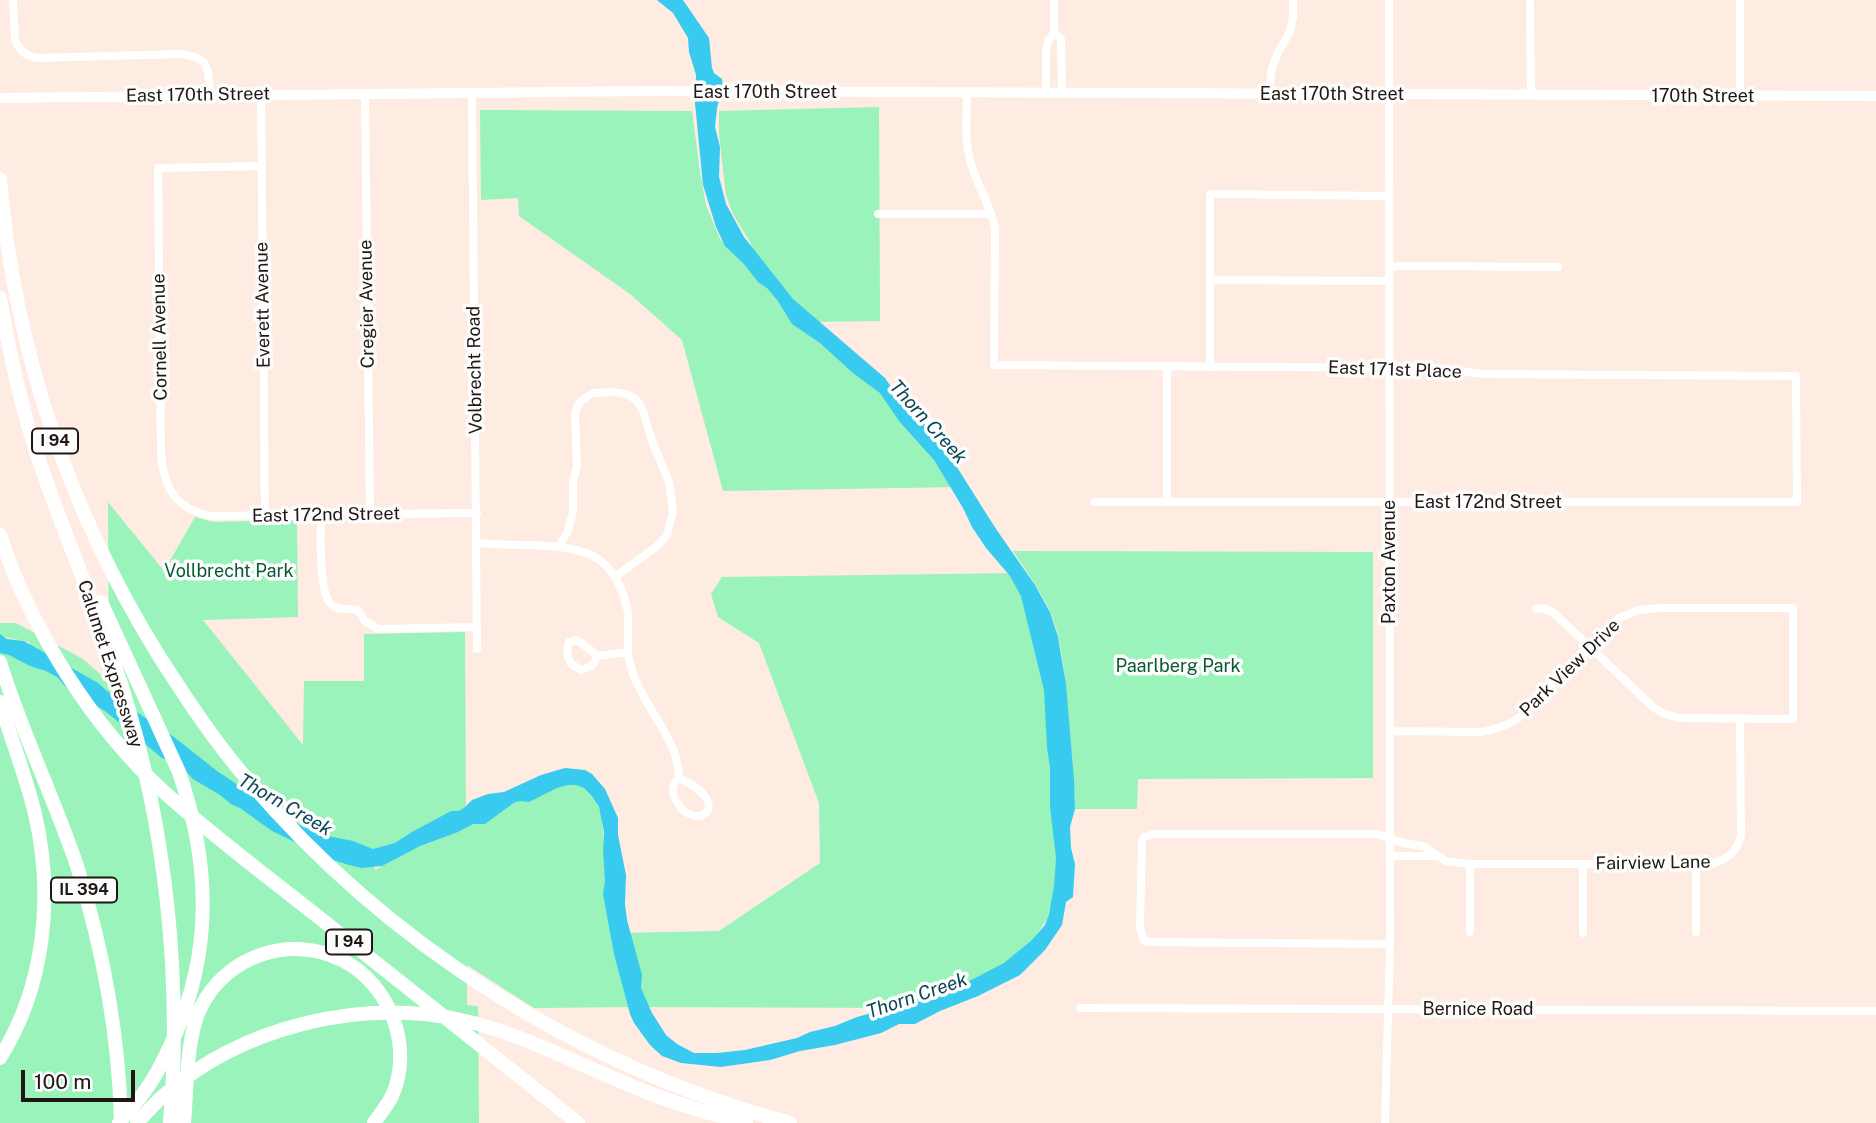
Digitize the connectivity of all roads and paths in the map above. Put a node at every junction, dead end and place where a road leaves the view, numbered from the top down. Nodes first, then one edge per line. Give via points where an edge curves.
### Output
1 (13, 0) edge
2 (1054, 0) edge
3 (1293, 0) edge
4 (1388, 0) edge
5 (1530, 0) edge
6 (1740, 0) edge
7 (1054, 33) junction
8 (472, 92) junction
9 (967, 93) junction
10 (1046, 93) junction
11 (1062, 93) junction
12 (261, 94) junction
13 (365, 94) junction
14 (1269, 94) junction
15 (1388, 94) junction
16 (210, 95) junction
17 (1531, 95) junction
18 (1740, 96) junction
19 (1876, 96) edge
20 (0, 98) edge
21 (261, 166) junction
22 (0, 179) edge
23 (1388, 196) junction
24 (878, 214) dead end
25 (991, 214) junction
26 (1389, 266) junction
27 (1558, 267) dead end
28 (1210, 280) junction
29 (1389, 281) junction
30 (0, 298) edge
31 (1167, 367) junction
32 (1210, 367) junction
33 (1389, 368) junction
34 (178, 501) joint
35 (1095, 502) dead end
36 (1167, 502) junction
37 (1797, 502) joint
38 (1389, 503) junction
39 (477, 513) junction
40 (369, 514) junction
41 (321, 515) junction
42 (265, 516) junction
43 (0, 535) edge
44 (477, 543) junction
45 (559, 546) junction
46 (615, 577) junction
47 (1536, 609) dead end
48 (477, 627) junction
49 (1589, 646) junction
50 (114, 647) junction
51 (477, 649) dead end
52 (627, 652) junction
53 (598, 656) dead end
54 (1, 665) edge
55 (0, 702) edge
56 (1740, 719) junction
57 (1390, 731) junction
58 (679, 778) junction
59 (1390, 838) junction
60 (1390, 856) junction
61 (1437, 856) junction
62 (1470, 864) junction
63 (1583, 864) junction
64 (1696, 865) junction
65 (1470, 932) dead end
66 (1696, 932) dead end
67 (1583, 933) dead end
68 (1390, 944) junction
69 (1080, 1008) dead end
70 (1390, 1008) junction
71 (1876, 1011) edge
72 (0, 1058) edge
73 (120, 1123) edge
74 (137, 1123) edge
75 (170, 1123) edge
76 (184, 1123) edge
77 (374, 1123) edge
78 (578, 1123) edge
79 (746, 1123) edge
80 (790, 1123) edge
81 (1385, 1123) edge

1 - 16 street via 15,40 28,55 191,56 207,66
2 - 7 street
3 - 14 street via 1290,31 1272,68
4 - 15 street, Paxton Avenue
5 - 17 street
6 - 18 street
7 - 10 street via 1046,50
7 - 11 street via 1060,39
8 - 9 street, East 170th Street
8 - 13 street, East 170th Street
8 - 39 street, Volbrecht Road
9 - 10 street, East 170th Street
9 - 25 street via 970,160
10 - 11 street, East 170th Street
11 - 14 street, East 170th Street
12 - 13 street, East 170th Street
12 - 16 street, East 170th Street
12 - 21 street, Everett Avenue
13 - 40 street, Cregier Avenue
14 - 15 street, East 170th Street
15 - 17 street, East 170th Street
15 - 23 street, Paxton Avenue
16 - 20 street, East 170th Street
17 - 18 street, 170th Street
18 - 19 street, 170th Street
21 - 34 street, Cornell Avenue via 158,167 161,453 166,481
21 - 42 street, Everett Avenue
22 - 80 highway, I 94 via 19,313 34,374 75,493 132,612 174,680 246,779 368,901 475,981 636,1069
23 - 26 street, Paxton Avenue
23 - 28 street via 1210,194
24 - 25 street
25 - 31 street, East 171st Place via 995,229 994,365
26 - 27 street
26 - 29 street, Paxton Avenue
28 - 29 street
28 - 32 street
29 - 33 street, Paxton Avenue
30 - 50 highway, Calumet Expressway via 16,378 44,476
31 - 32 street, East 171st Place
31 - 36 street
32 - 33 street, East 171st Place
33 - 37 street, East 171st Place via 1483,374 1796,376
33 - 38 street, Paxton Avenue
34 - 42 street, East 172nd Street via 209,516
35 - 36 street, East 172nd Street
36 - 38 street, East 172nd Street
37 - 38 street, East 172nd Street
38 - 57 street, Paxton Avenue
39 - 40 street, East 172nd Street
39 - 44 street, Volbrecht Road
40 - 41 street, East 172nd Street
41 - 42 street, East 172nd Street
41 - 48 street via 322,577 331,605 358,610 378,629
43 - 78 highway, I 94 via 25,599 53,652 99,719 163,791
44 - 45 street
44 - 48 street, Volbrecht Road
45 - 46 street via 592,555
45 - 46 street via 572,520 577,407 593,393 625,394 643,411 669,482 673,512 667,535
46 - 52 street via 628,611
47 - 49 street via 1554,613
48 - 51 street, Volbrecht Road
49 - 56 street via 1662,713 1679,718
49 - 56 street, Park View Drive via 1619,618 1648,608 1793,608 1793,719
49 - 57 street, Park View Drive via 1520,718 1503,727 1480,732
50 - 73 highway via 179,772 201,858 204,891 199,952 187,1005 165,1057
50 - 75 highway, Calumet Expressway via 165,886 174,1007
52 - 53 street
52 - 58 street via 637,683 671,743
54 - 73 highway, IL 394 via 76,864 93,923 114,1026
55 - 72 highway via 34,811 44,889 38,967 22,1017
56 - 64 street, Fairview Lane via 1739,843 1720,862
57 - 59 street, Paxton Avenue
58 - 58 street via 672,789 682,811 703,815 710,806 708,800
59 - 60 street, Paxton Avenue
59 - 61 street, Fairview Lane via 1423,846
59 - 68 street, Fairview Lane via 1363,834 1154,834 1144,837 1140,846 1143,940
60 - 61 street, Fairview Lane
60 - 68 street, Paxton Avenue
61 - 62 street, Fairview Lane
62 - 63 street, Fairview Lane
62 - 65 street
63 - 64 street, Fairview Lane
63 - 67 street
64 - 66 street
68 - 70 street, Paxton Avenue
69 - 70 street, Bernice Road
70 - 71 street, Bernice Road
70 - 81 street, Paxton Avenue
74 - 79 highway via 196,1071 257,1039 341,1016 383,1013 461,1020 496,1030 624,1083
76 - 77 highway via 193,1031 206,998 239,965 288,948 342,960 365,977 388,1007 397,1031 400,1066 391,1098

